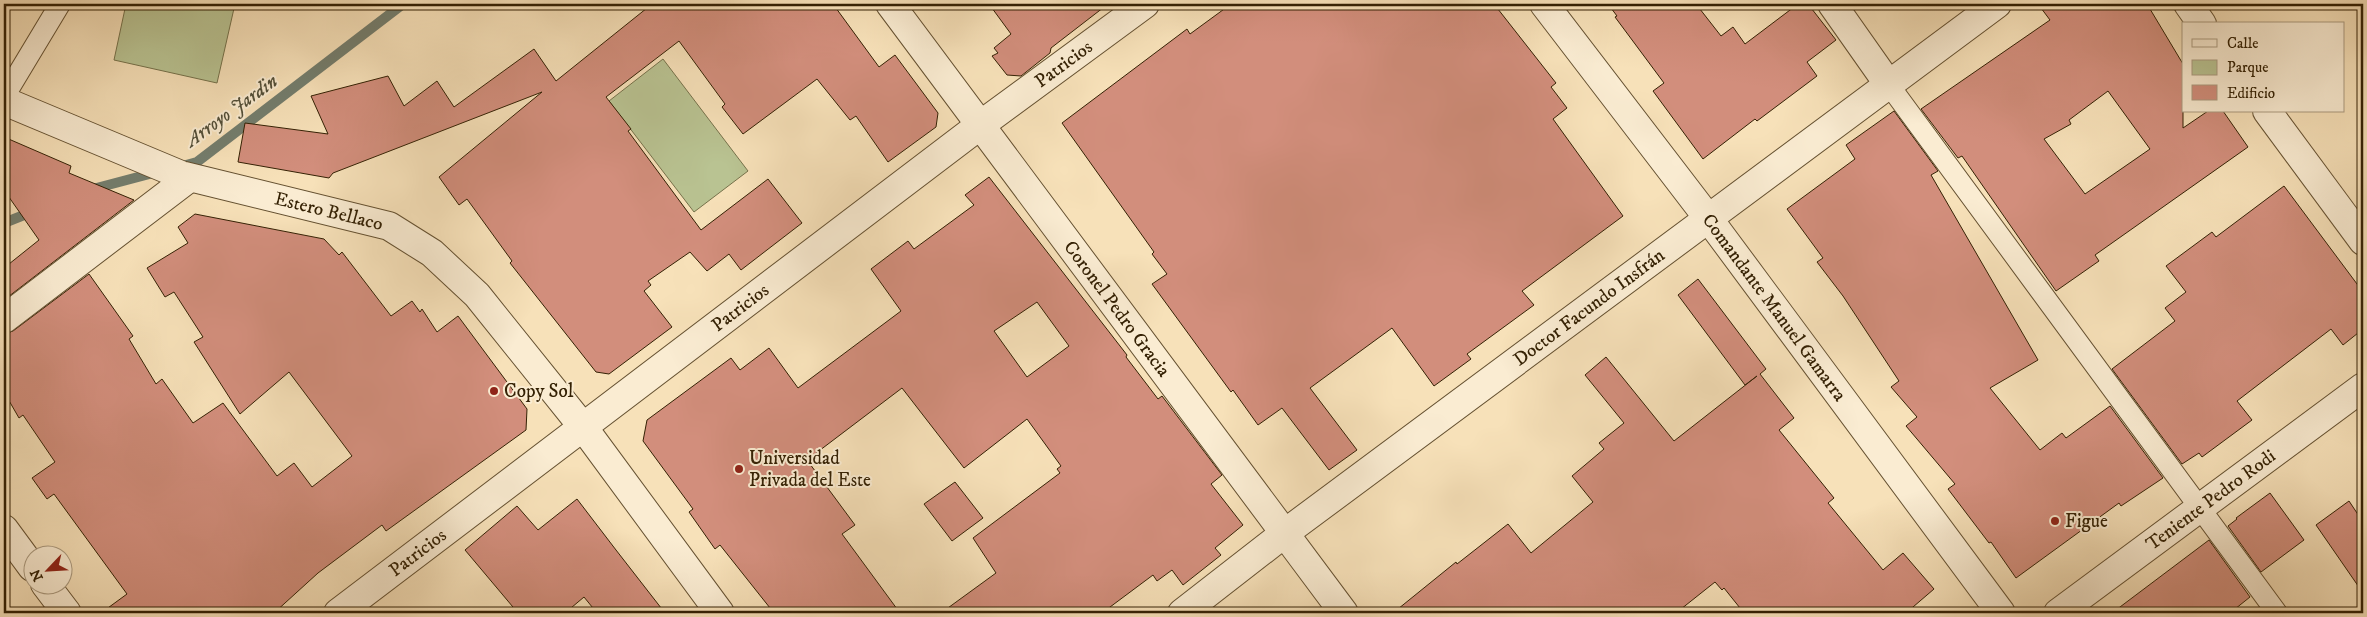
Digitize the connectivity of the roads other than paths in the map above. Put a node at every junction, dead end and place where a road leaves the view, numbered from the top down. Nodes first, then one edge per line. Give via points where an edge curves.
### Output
1 (60, 4) edge
2 (890, 4) edge
3 (1145, 4) edge
4 (1544, 4) edge
5 (1832, 4) edge
6 (1997, 4) edge
7 (2188, 4) edge
8 (2201, 22) edge
9 (1889, 85) junction
10 (4, 97) edge
11 (4, 101) edge
12 (2268, 112) edge
13 (979, 126) junction
14 (185, 177) junction
15 (1708, 218) junction
16 (2363, 241) edge
17 (4, 319) edge
18 (2363, 387) edge
19 (583, 427) junction
20 (2198, 508) junction
21 (4, 529) edge
22 (1284, 533) junction
23 (22, 554) edge
24 (53, 594) edge
25 (67, 613) edge
26 (338, 613) edge
27 (720, 613) edge
28 (1182, 613) edge
29 (1344, 613) edge
30 (2001, 613) edge
31 (2058, 613) edge
32 (2277, 613) edge

1 - 10 lane
2 - 13 street, Coronel Pedro Gracia
3 - 13 street, Patricios
4 - 15 street, Comandante Manuel Gamarra
5 - 9 street
6 - 9 street, Doctor Facundo Insfrán
7 - 8 street
9 - 15 street, Doctor Facundo Insfrán
9 - 20 lane
11 - 14 street, Estero Bellaco
12 - 16 street
13 - 19 street, Patricios
13 - 22 street, Coronel Pedro Gracia
14 - 17 street
14 - 19 street, Estero Bellaco via 389,226 410,239 432,253 477,296
15 - 22 street, Doctor Facundo Insfrán
15 - 30 street, Comandante Manuel Gamarra
18 - 20 street, Teniente Pedro Rodi
19 - 26 street, Patricios
19 - 27 street, Estero Bellaco
20 - 31 street, Teniente Pedro Rodi
20 - 32 lane
21 - 23 street
22 - 28 street, Doctor Facundo Insfrán
22 - 29 street, Coronel Pedro Gracia
24 - 25 street

